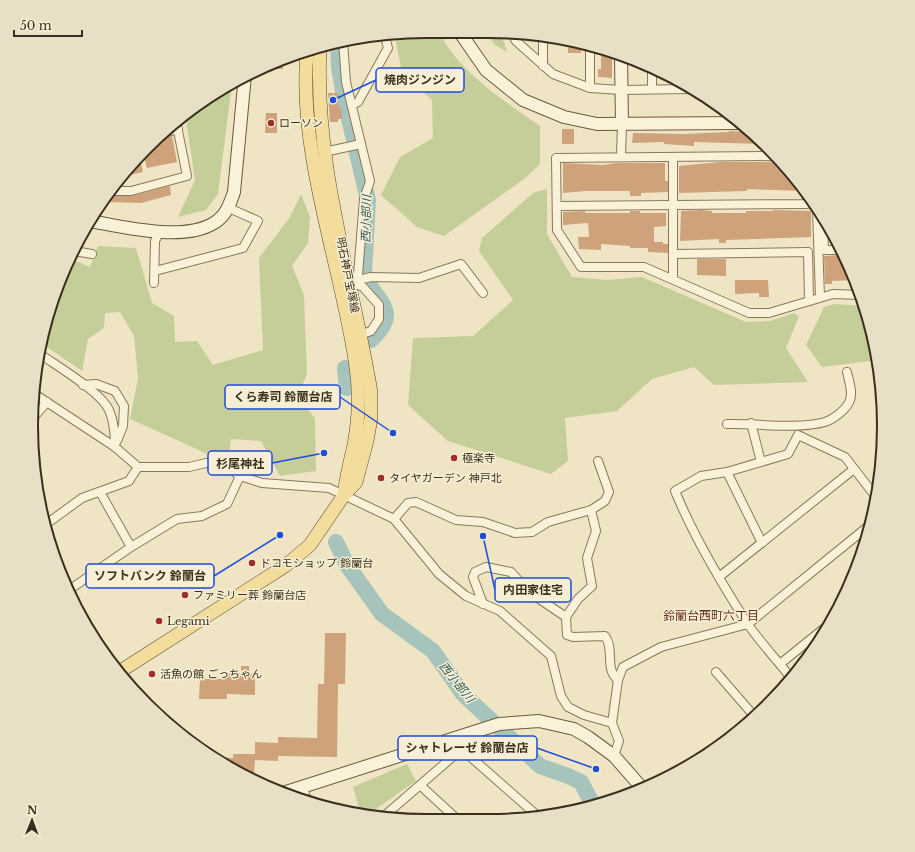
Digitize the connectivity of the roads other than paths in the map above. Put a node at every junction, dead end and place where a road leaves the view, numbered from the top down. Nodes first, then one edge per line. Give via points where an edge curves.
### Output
1 (464, 38) edge
2 (515, 39) edge
3 (386, 40) edge
4 (543, 41) edge
5 (343, 47) edge
6 (590, 51) edge
7 (320, 53) edge
8 (307, 57) edge
9 (621, 62) edge
10 (543, 66) junction
11 (652, 74) edge
12 (244, 83) edge
13 (590, 88) junction
14 (652, 89) junction
15 (681, 89) edge
16 (621, 90) junction
17 (352, 105) junction
18 (731, 123) edge
19 (622, 124) junction
20 (178, 128) edge
21 (361, 144) junction
22 (324, 152) junction
23 (621, 156) junction
24 (767, 156) edge
25 (673, 157) junction
26 (118, 190) edge
27 (807, 203) edge
28 (673, 205) junction
29 (557, 206) junction
30 (229, 208) junction
31 (817, 219) edge
32 (96, 222) edge
33 (823, 229) edge
34 (159, 233) junction
35 (835, 250) edge
36 (79, 253) edge
37 (92, 254) dead end
38 (673, 254) junction
39 (155, 271) junction
40 (673, 278) junction
41 (349, 282) junction
42 (154, 283) dead end
43 (482, 293) dead end
44 (854, 295) edge
45 (820, 297) junction
46 (809, 301) junction
47 (360, 335) junction
48 (44, 357) edge
49 (847, 372) dead end
50 (83, 385) junction
51 (39, 397) edge
52 (47, 402) junction
53 (39, 412) edge
54 (751, 423) junction
55 (727, 424) dead end
56 (116, 447) junction
57 (598, 461) dead end
58 (761, 462) junction
59 (138, 467) junction
60 (854, 468) junction
61 (727, 472) junction
62 (240, 476) junction
63 (872, 491) edge
64 (100, 492) junction
65 (344, 495) junction
66 (591, 510) junction
67 (394, 520) junction
68 (50, 521) edge
69 (862, 531) edge
70 (762, 543) junction
71 (131, 547) junction
72 (719, 577) junction
73 (73, 587) edge
74 (483, 604) junction
75 (566, 617) junction
76 (748, 624) junction
77 (816, 635) edge
78 (780, 664) junction
79 (123, 669) edge
80 (716, 672) dead end
81 (788, 674) edge
82 (618, 680) junction
83 (751, 712) edge
84 (612, 723) junction
85 (443, 741) junction
86 (457, 754) junction
87 (614, 756) junction
88 (638, 784) edge
89 (421, 786) junction
90 (304, 787) junction
91 (294, 790) edge
92 (306, 794) edge
93 (390, 812) edge
94 (533, 812) edge
95 (451, 814) edge

1 - 19 street via 486,70 523,100 564,117 597,124
2 - 10 street
3 - 17 street via 388,48 358,102
4 - 10 street
5 - 17 street via 346,82
6 - 13 street
7 - 22 main road, 明石神戸宝塚線 via 318,79
8 - 65 main road, 明石神戸宝塚線 via 309,127 358,386 357,419
9 - 16 street
10 - 13 street via 553,74
11 - 14 street
12 - 30 street via 234,192
13 - 16 street
14 - 15 street
14 - 16 street
16 - 19 street
17 - 21 street
18 - 19 street
19 - 23 street
20 - 26 street via 187,176 131,191
21 - 22 street
21 - 41 street via 370,181 364,199 358,275
22 - 41 main road, 明石神戸宝塚線
23 - 25 street
23 - 29 street via 556,158
24 - 25 street
25 - 28 street
27 - 28 street
28 - 29 street
28 - 38 street
29 - 40 street via 557,230 581,267 644,267
30 - 34 street via 215,222 200,228
30 - 39 street via 258,221 243,248
31 - 45 street
32 - 34 street
33 - 35 street via 824,250
34 - 39 street via 155,241
36 - 37 street
38 - 40 street
38 - 46 street via 808,252
39 - 42 street
40 - 46 street via 749,313 769,313
41 - 43 street via 371,277 419,278 462,264
41 - 47 main road, 明石神戸宝塚線
41 - 47 street via 363,287 379,305 379,319 371,331
44 - 45 street via 833,294
45 - 46 street
47 - 65 main road, 明石神戸宝塚線 via 370,392 370,418 356,482
48 - 50 street
49 - 54 street via 850,400 842,412 826,422 794,426
50 - 56 street via 99,395 109,410
50 - 56 street via 96,384 115,391 124,406 123,426
51 - 52 street
52 - 53 street
52 - 56 street
54 - 55 street
54 - 58 street
56 - 59 street
57 - 66 street via 609,492 605,501
58 - 60 street via 788,454 798,435 845,457
58 - 61 street
59 - 62 street via 206,463 226,466
59 - 64 street via 129,481
60 - 63 street
60 - 70 street
61 - 70 street
61 - 72 street via 702,476 675,491
62 - 65 street via 262,483 329,488
62 - 71 street via 227,504 202,516 177,519
64 - 68 street via 82,498
64 - 71 street
65 - 67 street
65 - 79 main road, 明石神戸宝塚線 via 310,545 285,566
66 - 67 street via 548,522 532,532 515,533 483,522 456,520 416,502 408,503
66 - 75 street via 596,531 587,558 592,586 578,599
67 - 74 street via 439,574 466,596
69 - 76 street
70 - 72 street
71 - 73 street
72 - 76 street
74 - 75 street via 473,577 475,572 486,567 511,572 528,592
74 - 84 street via 500,610 551,656 561,696 568,707 584,715
75 - 82 street via 567,635 605,636 609,642 610,666 613,676
76 - 78 street
76 - 82 street via 661,647 623,667
77 - 78 street
78 - 81 street
80 - 83 street
82 - 84 street
84 - 87 street via 619,741
85 - 86 street
85 - 87 street via 499,724 539,720 574,729
85 - 90 street
86 - 89 street
86 - 94 street via 465,752
87 - 88 street
89 - 93 street
89 - 95 street
90 - 91 street
90 - 92 street

